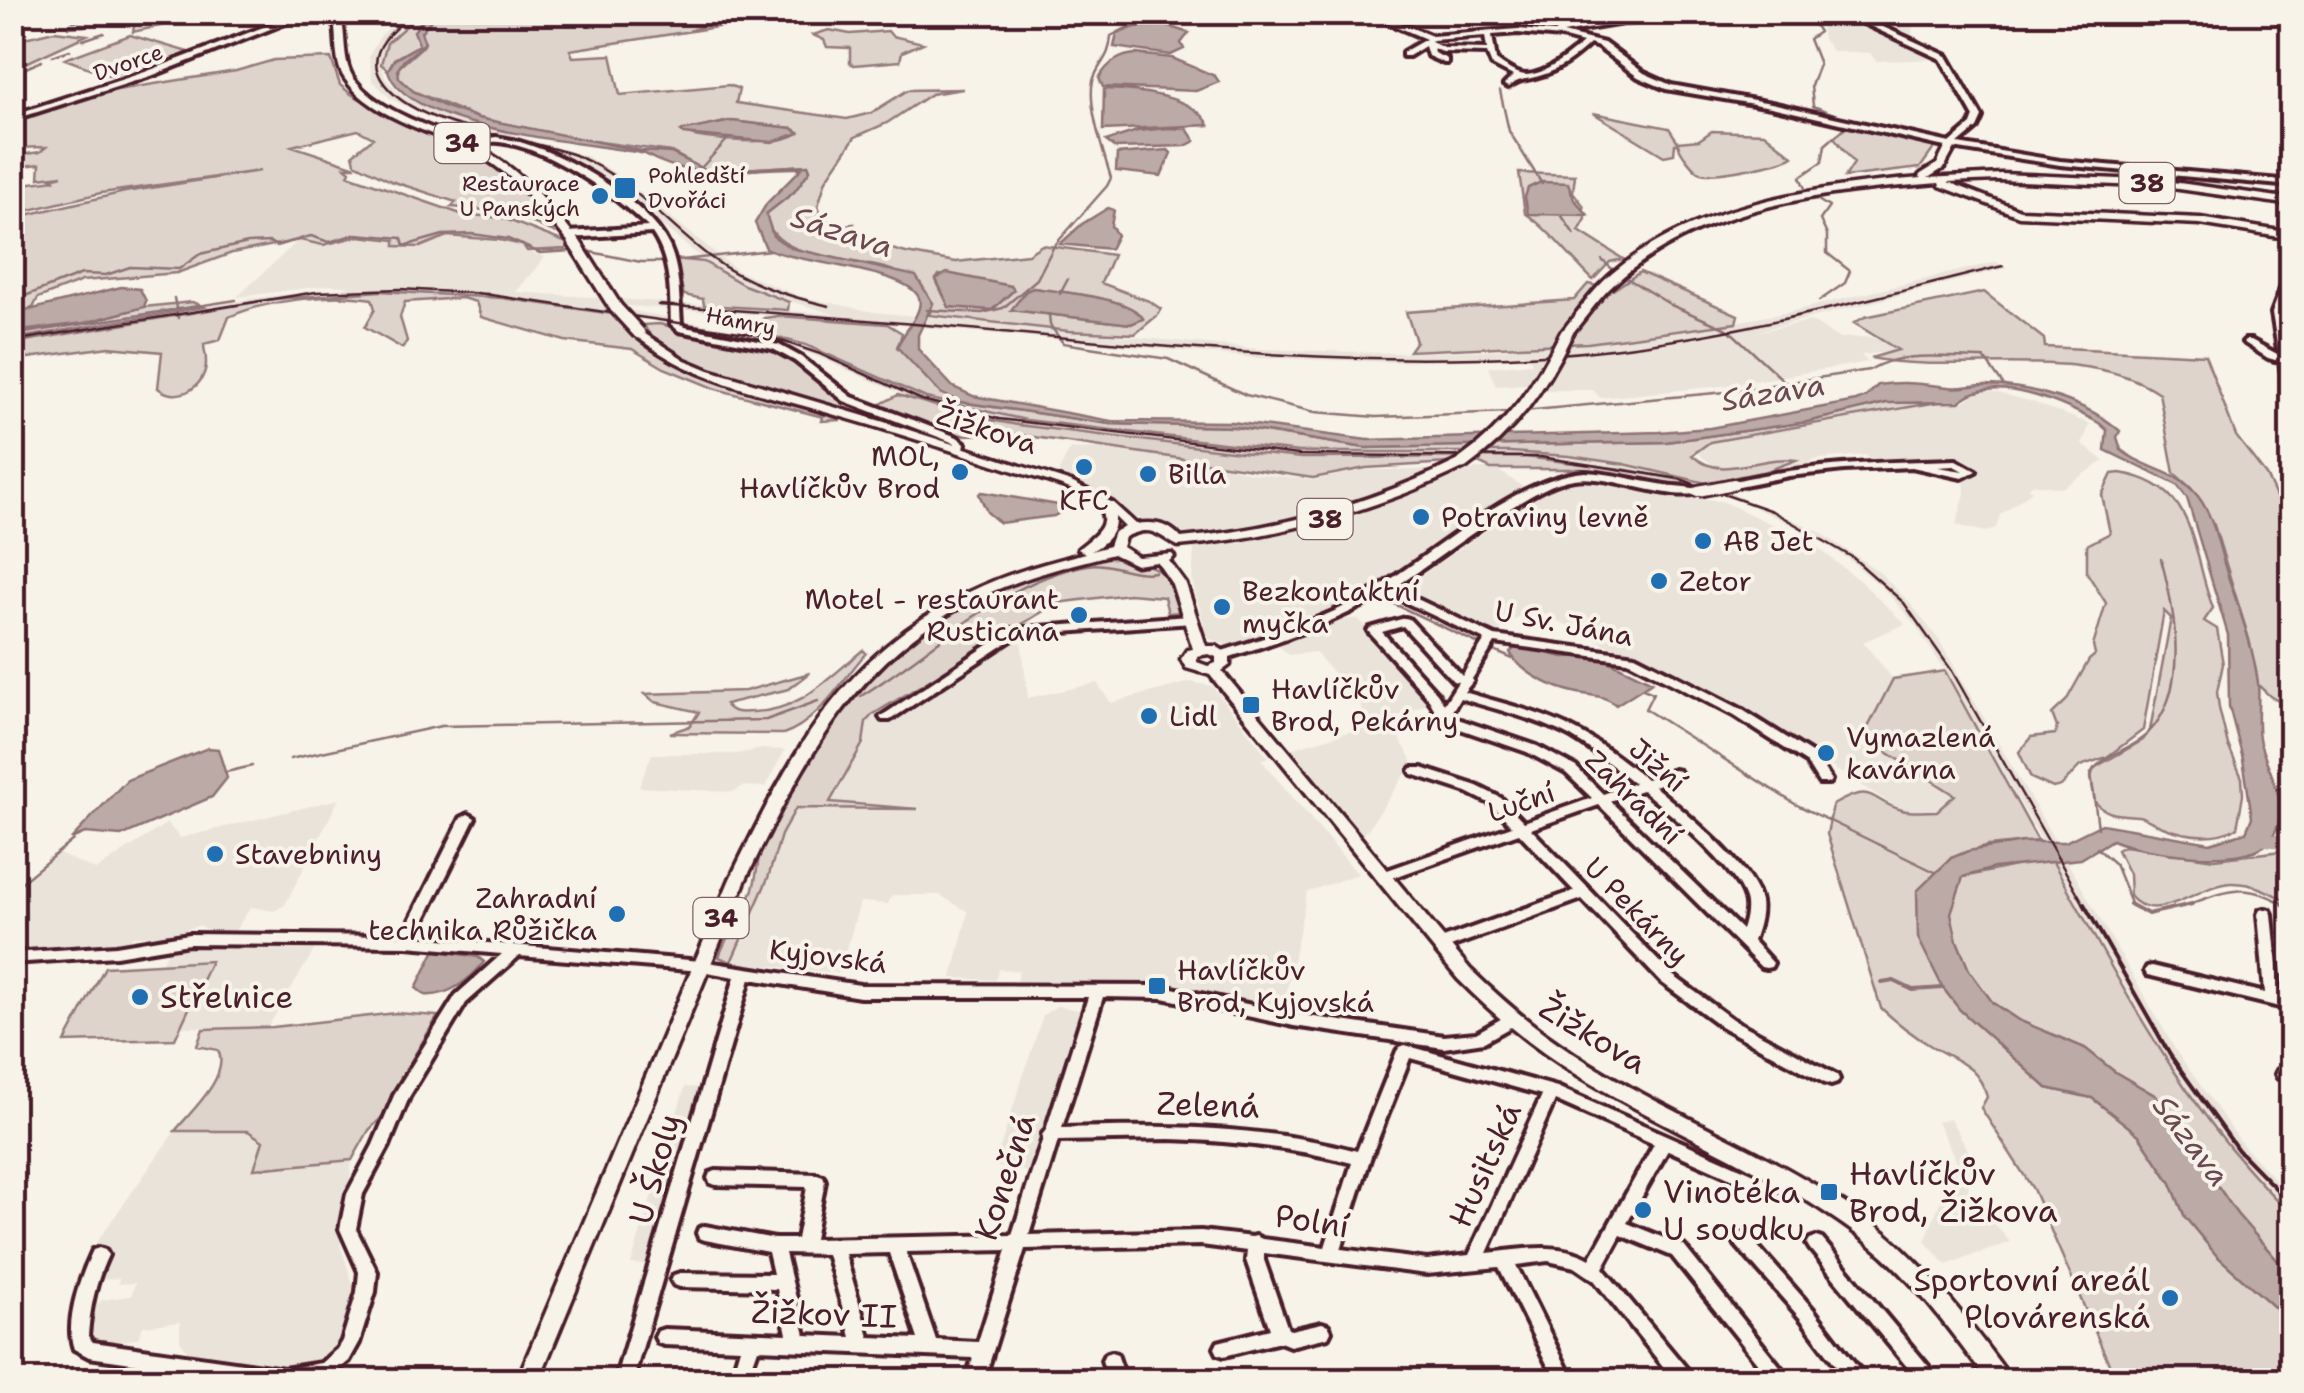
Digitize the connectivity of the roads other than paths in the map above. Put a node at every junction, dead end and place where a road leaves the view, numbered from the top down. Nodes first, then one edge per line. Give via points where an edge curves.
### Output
1 (310, 12) edge
2 (336, 12) edge
3 (1366, 12) edge
4 (1386, 12) edge
5 (1778, 12) edge
6 (1842, 12) edge
7 (2269, 12) edge
8 (1376, 16) junction
9 (1577, 16) dead end
10 (1577, 27) junction
11 (2292, 28) edge
12 (1488, 33) junction
13 (1550, 33) junction
14 (1586, 40) junction
15 (1428, 42) junction
16 (1487, 51) junction
17 (1406, 54) dead end
18 (1444, 61) dead end
19 (1518, 76) junction
20 (1508, 84) dead end
21 (12, 118) edge
22 (468, 145) junction
23 (1951, 146) junction
24 (1943, 164) junction
25 (2002, 177) junction
26 (1906, 181) junction
27 (2292, 184) edge
28 (1982, 198) junction
29 (2292, 202) edge
30 (655, 230) junction
31 (2292, 236) edge
32 (571, 238) junction
33 (2292, 270) edge
34 (2248, 342) dead end
35 (2288, 360) edge
36 (2292, 403) edge
37 (959, 448) junction
38 (1912, 464) dead end
39 (1085, 491) junction
40 (1133, 528) junction
41 (1178, 542) junction
42 (1115, 549) junction
43 (1161, 559) junction
44 (1048, 564) junction
45 (1386, 588) junction
46 (1190, 620) junction
47 (1492, 639) junction
48 (1219, 663) junction
49 (1461, 691) junction
50 (1433, 696) junction
51 (1444, 714) junction
52 (886, 718) dead end
53 (1417, 770) dead end
54 (1674, 774) dead end
55 (1824, 780) dead end
56 (1644, 783) junction
57 (1603, 800) junction
58 (468, 818) dead end
59 (1522, 828) junction
60 (1384, 876) junction
61 (1584, 893) junction
62 (2265, 914) dead end
63 (406, 942) junction
64 (1745, 942) junction
65 (1440, 945) junction
66 (514, 952) junction
67 (12, 958) edge
68 (1766, 962) dead end
69 (701, 966) junction
70 (2152, 971) dead end
71 (744, 973) junction
72 (1097, 993) junction
73 (2273, 1000) junction
74 (2292, 1005) edge
75 (1512, 1020) junction
76 (1831, 1079) dead end
77 (1551, 1090) junction
78 (1050, 1135) junction
79 (1664, 1142) junction
80 (1362, 1158) junction
81 (716, 1178) dead end
82 (1787, 1180) junction
83 (1619, 1227) junction
84 (705, 1233) dead end
85 (1742, 1240) dead end
86 (1016, 1241) junction
87 (1256, 1243) junction
88 (895, 1244) junction
89 (1816, 1244) dead end
90 (775, 1246) junction
91 (804, 1246) junction
92 (834, 1247) junction
93 (1331, 1254) junction
94 (99, 1255) dead end
95 (1504, 1259) junction
96 (1474, 1264) junction
97 (1593, 1270) junction
98 (680, 1280) dead end
99 (782, 1282) junction
100 (1322, 1331) dead end
101 (1281, 1334) junction
102 (664, 1337) dead end
103 (751, 1342) junction
104 (798, 1342) junction
105 (862, 1346) junction
106 (930, 1348) junction
107 (1224, 1348) dead end
108 (982, 1350) junction
109 (1111, 1360) dead end
110 (743, 1368) dead end
111 (528, 1380) edge
112 (624, 1380) edge
113 (975, 1380) edge
114 (1116, 1380) edge
115 (1564, 1380) edge
116 (1685, 1380) edge
117 (1782, 1380) edge
118 (1858, 1380) edge
119 (1929, 1380) edge
120 (1999, 1380) edge

1 - 21 street, Dvorce
2 - 22 main road, 34 via 352,82 367,96
3 - 8 street
4 - 8 street
5 - 10 street
6 - 23 street via 1947,61 1978,117
7 - 11 street
8 - 15 street
9 - 10 street
10 - 13 street
10 - 14 street
12 - 13 street
12 - 15 street
12 - 16 street
13 - 14 street
14 - 19 street via 1542,75
14 - 23 street via 1668,87
15 - 16 street via 1443,50
15 - 17 street
15 - 18 street via 1431,54
16 - 19 street via 1495,64
19 - 20 street
22 - 30 street, Hamry via 497,140 527,148 614,193
22 - 32 main road, 34 via 524,183
23 - 24 main road
23 - 27 street
24 - 25 main road via 1964,175
24 - 26 main road
25 - 26 main road, 38
25 - 28 main road via 1980,184
25 - 29 main road, 38 via 2164,184
26 - 28 main road via 1949,185
26 - 41 main road, 38, bridge via 1795,197 1692,231 1618,274 1582,310 1521,416 1463,462 1388,499 1316,521
28 - 31 main road via 2025,214 2200,221
30 - 32 street
30 - 37 street, Hamry via 682,329 776,347 848,399 958,441
32 - 37 main road, Žižkova / 34, bridge via 639,333 691,366
33 - 35 street via 2277,318
34 - 35 street
35 - 36 street
37 - 39 main road, Žižkova / 34
38 - 45 street, bridge via 1805,468 1698,492 1600,476 1559,479
39 - 40 main road, Žižkova via 1113,506
39 - 44 main road, 34 via 1108,513 1107,534
40 - 41 main road, Žižkova via 1162,529
40 - 42 main road via 1116,538
41 - 43 main road
42 - 43 main road, 34 via 1130,559
42 - 44 main road, 34
43 - 46 main road, Žižkova via 1177,579
44 - 69 main road, 34 via 942,610 856,678 770,812
45 - 47 street, U Sv. Jána
45 - 48 street via 1320,624
46 - 48 main road, Žižkova via 1200,650 1190,656 1191,665
46 - 52 street via 1016,632
47 - 49 street
47 - 55 street, U Sv. Jána via 1631,658 1752,721 1810,759
48 - 60 main road, Žižkova
49 - 50 street
49 - 50 street via 1457,678 1405,622 1374,631
49 - 51 street
49 - 56 street, Jižní via 1574,734
50 - 51 street
51 - 57 street, Zahradní via 1440,718 1562,762
53 - 59 street, U Pekárny via 1485,794
54 - 56 street, Luční
56 - 57 street, Luční
56 - 64 street, Jižní via 1746,886 1753,908
57 - 59 street, Luční
57 - 64 street, Zahradní
58 - 63 street
59 - 60 street, Luční
59 - 61 street, U Pekárny
60 - 65 main road, Žižkova
61 - 65 street
61 - 76 street, U Pekárny via 1689,997
62 - 73 street
63 - 66 street, Kyjovská
63 - 67 street, Kyjovská via 188,939
64 - 68 street, Zahradní
65 - 75 main road, Žižkova
66 - 69 street, Kyjovská
66 - 94 street via 461,1000 402,1095 354,1194 348,1229 368,1272 366,1292 350,1344 333,1366 284,1377 89,1349 77,1330
69 - 71 street, Kyjovská
69 - 111 main road, 34
70 - 73 street
71 - 72 street, Kyjovská via 860,991
71 - 112 street, U Školy
72 - 75 street, Kyjovská via 1170,993 1444,1042 1479,1038
72 - 78 street, Konečná
73 - 74 street
75 - 82 main road, Žižkova
77 - 79 street
77 - 80 street via 1403,1051
77 - 96 street, Husitská
78 - 80 street, Zelená via 1228,1132
78 - 86 street, Konečná
79 - 82 street via 1767,1188
79 - 83 street
80 - 93 street
81 - 91 street via 818,1176
82 - 120 main road, Žižkova via 1860,1224 1908,1265
83 - 97 street
83 - 117 street via 1678,1251
84 - 90 street
85 - 118 street
86 - 87 street, Polní
86 - 88 street
86 - 108 street, Konečná
87 - 93 street, Polní
87 - 101 street
88 - 92 street
88 - 106 street
89 - 119 street
90 - 91 street
90 - 99 street
91 - 92 street
92 - 105 street
93 - 96 street, Polní via 1426,1267
95 - 96 street, Polní
95 - 97 street, Polní via 1559,1256
95 - 115 street
97 - 116 street
98 - 99 street
99 - 104 street
100 - 101 street
101 - 107 street
102 - 103 street, Žižkov II
103 - 104 street, Žižkov II
103 - 110 street
104 - 105 street, Žižkov II
105 - 106 street, Žižkov II
106 - 108 street, Žižkov II
108 - 113 street, Konečná
109 - 114 street

